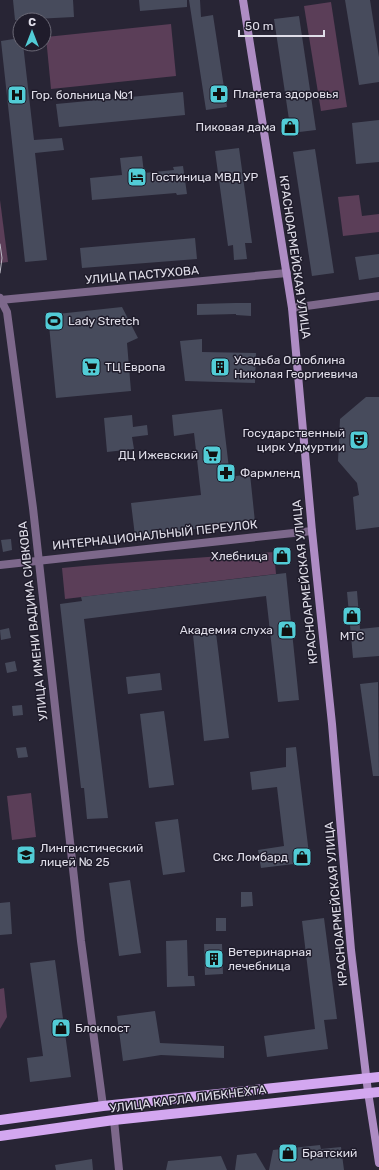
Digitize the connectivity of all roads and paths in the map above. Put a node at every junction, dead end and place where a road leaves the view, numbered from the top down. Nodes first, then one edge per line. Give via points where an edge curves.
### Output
1 (243, 0) edge
2 (287, 273) junction
3 (379, 296) edge
4 (0, 299) edge
5 (292, 308) junction
6 (312, 530) junction
7 (38, 560) junction
8 (0, 565) edge
9 (379, 1077) edge
10 (366, 1078) junction
11 (368, 1092) junction
12 (379, 1092) edge
13 (103, 1106) junction
14 (0, 1120) edge
15 (114, 1120) junction
16 (0, 1136) edge
17 (379, 1163) edge
18 (119, 1170) edge

1 - 2 street, КРАСНОАРМЕЙСКАЯ УЛИЦА
2 - 4 street, УЛИЦА ПАСТУХОВА
2 - 5 street, КРАСНОАРМЕЙСКАЯ УЛИЦА
3 - 5 street
4 - 7 street, УЛИЦА ИМЕНИ ВАДИМА СИВКОВА via 7,312
5 - 6 street, КРАСНОАРМЕЙСКАЯ УЛИЦА
6 - 7 street, ИНТЕРНАЦИОНАЛЬНЫЙ ПЕРЕУЛОК
6 - 10 street, КРАСНОАРМЕЙСКАЯ УЛИЦА via 351,950
7 - 8 street, ИНТЕРНАЦИОНАЛЬНЫЙ ПЕРЕУЛОК
7 - 13 street, УЛИЦА ИМЕНИ ВАДИМА СИВКОВА via 81,941
9 - 10 main road, УЛИЦА КАРЛА ЛИБКНЕХТА
10 - 11 street, КРАСНОАРМЕЙСКАЯ УЛИЦА
10 - 13 main road, УЛИЦА КАРЛА ЛИБКНЕХТА
11 - 12 main road, УЛИЦА КАРЛА ЛИБКНЕХТА
11 - 15 main road, УЛИЦА КАРЛА ЛИБКНЕХТА
11 - 17 street, КРАСНОАРМЕЙСКАЯ УЛИЦА
13 - 14 main road, УЛИЦА КАРЛА ЛИБКНЕХТА
15 - 16 main road, УЛИЦА КАРЛА ЛИБКНЕХТА
15 - 18 street

